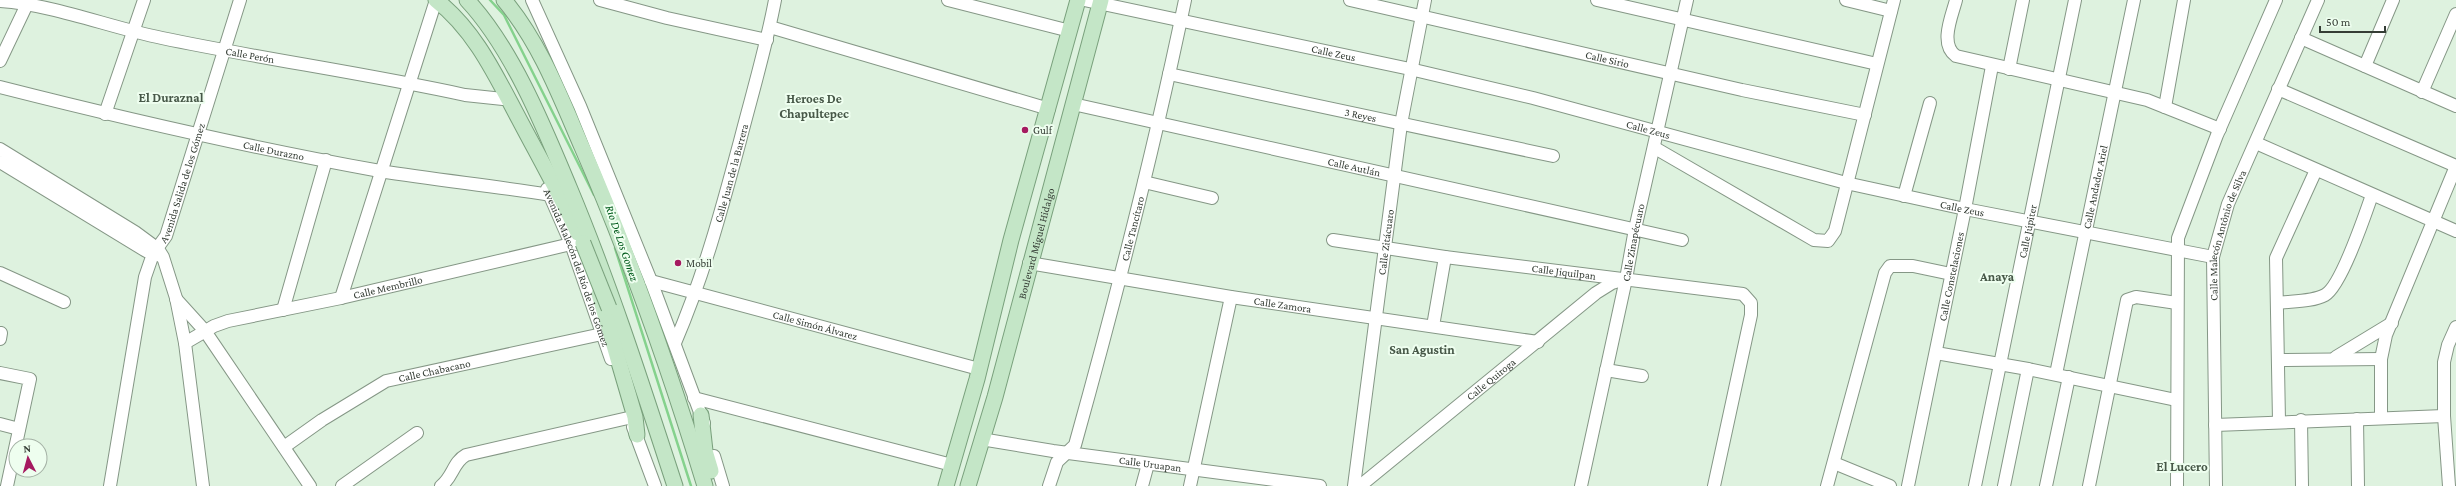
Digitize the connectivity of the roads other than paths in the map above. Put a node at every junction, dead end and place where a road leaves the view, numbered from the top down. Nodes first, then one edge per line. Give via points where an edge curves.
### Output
1 (144, 0) edge
2 (240, 0) edge
3 (436, 0) edge
4 (467, 0) edge
5 (504, 0) edge
6 (532, 0) edge
7 (600, 0) edge
8 (775, 0) edge
9 (948, 0) edge
10 (1078, 0) edge
11 (1084, 0) edge
12 (1185, 0) edge
13 (1350, 0) edge
14 (1425, 0) edge
15 (1597, 0) edge
16 (1687, 0) edge
17 (1846, 0) edge
18 (1956, 0) edge
19 (2023, 0) edge
20 (2075, 0) edge
21 (2134, 0) edge
22 (2184, 0) edge
23 (2276, 0) edge
24 (2318, 0) edge
25 (2394, 0) edge
26 (0, 1) edge
27 (28, 2) edge
28 (1100, 2) edge
29 (1892, 5) edge
30 (2456, 14) edge
31 (1422, 16) junction
32 (1683, 18) junction
33 (1181, 20) junction
34 (770, 27) junction
35 (134, 32) junction
36 (1070, 32) junction
37 (2301, 38) junction
38 (767, 40) junction
39 (224, 51) junction
40 (482, 56) junction
41 (0, 61) edge
42 (1877, 64) junction
43 (1992, 66) junction
44 (2365, 66) junction
45 (1410, 69) junction
46 (2009, 69) junction
47 (1671, 73) junction
48 (1170, 74) junction
49 (2060, 79) junction
50 (411, 83) junction
51 (0, 87) edge
52 (2278, 89) junction
53 (2116, 92) junction
54 (2422, 92) junction
55 (503, 99) junction
56 (1930, 103) dead end
57 (1073, 104) junction
58 (2456, 106) edge
59 (2165, 107) junction
60 (1048, 109) junction
61 (105, 114) junction
62 (1865, 115) junction
63 (1160, 123) junction
64 (1400, 124) junction
65 (2220, 129) junction
66 (1658, 131) junction
67 (197, 134) junction
68 (2256, 143) junction
69 (1655, 148) junction
70 (0, 149) edge
71 (1553, 156) dead end
72 (326, 160) junction
73 (1, 164) edge
74 (2456, 166) edge
75 (2316, 170) junction
76 (382, 171) junction
77 (1394, 177) junction
78 (1144, 182) junction
79 (1846, 183) junction
80 (551, 195) junction
81 (2372, 195) junction
82 (1904, 196) junction
83 (1212, 198) dead end
84 (1965, 209) junction
85 (582, 219) junction
86 (2433, 221) junction
87 (2028, 222) junction
88 (1634, 229) junction
89 (2456, 231) edge
90 (2086, 232) junction
91 (1333, 240) dead end
92 (1682, 240) dead end
93 (577, 244) junction
94 (1385, 247) junction
95 (2179, 250) junction
96 (158, 253) junction
97 (2211, 256) junction
98 (1445, 257) junction
99 (1029, 263) junction
100 (0, 273) edge
101 (1951, 274) junction
102 (1121, 279) junction
103 (1626, 279) junction
104 (651, 281) junction
105 (697, 292) junction
106 (1231, 296) junction
107 (176, 298) junction
108 (341, 298) junction
109 (64, 302) dead end
110 (2177, 303) junction
111 (2277, 303) junction
112 (283, 310) junction
113 (1374, 316) junction
114 (2392, 323) junction
115 (1433, 326) junction
116 (2456, 327) edge
117 (205, 331) junction
118 (602, 334) junction
119 (1538, 342) junction
120 (184, 343) junction
121 (675, 343) junction
122 (1936, 353) junction
123 (2336, 357) junction
124 (2381, 358) junction
125 (2278, 360) junction
126 (2001, 364) junction
127 (2028, 369) junction
128 (1606, 370) junction
129 (0, 373) edge
130 (978, 374) junction
131 (2056, 374) junction
132 (1642, 376) dead end
133 (2069, 377) junction
134 (2110, 386) junction
135 (694, 398) junction
136 (2176, 400) junction
137 (701, 415) junction
138 (2444, 416) junction
139 (2381, 417) junction
140 (628, 418) junction
141 (2357, 418) junction
142 (2301, 420) junction
143 (2279, 421) junction
144 (0, 424) edge
145 (2215, 425) junction
146 (19, 429) junction
147 (417, 433) dead end
148 (637, 435) junction
149 (982, 439) junction
150 (284, 447) junction
151 (1068, 452) junction
152 (1834, 463) junction
153 (1148, 464) junction
154 (952, 465) junction
155 (1193, 470) junction
156 (2451, 478) edge
157 (7, 486) edge
158 (110, 486) edge
159 (203, 486) edge
160 (310, 486) edge
161 (342, 486) edge
162 (441, 486) edge
163 (655, 486) edge
164 (668, 486) edge
165 (675, 486) edge
166 (705, 486) edge
167 (714, 486) edge
168 (723, 486) edge
169 (946, 486) edge
170 (968, 486) edge
171 (1050, 486) edge
172 (1142, 486) edge
173 (1190, 486) edge
174 (1320, 486) edge
175 (1354, 486) edge
176 (1360, 486) edge
177 (1581, 486) edge
178 (1714, 486) edge
179 (1827, 486) edge
180 (1890, 486) edge
181 (1908, 486) edge
182 (1975, 486) edge
183 (2004, 486) edge
184 (2046, 486) edge
185 (2089, 486) edge
186 (2177, 486) edge
187 (2216, 486) edge
188 (2302, 486) edge
189 (2358, 486) edge

1 - 35 street
2 - 39 street, Avenida Salida de los Gómez
3 - 40 main road, Avenida Malecón del Río de los Gómez via 463,24
3 - 50 street
4 - 85 main road, Avenida Malecón del Río de los Gómez via 486,23 512,66 553,150
5 - 166 main road via 527,31 548,69 609,207 685,420
6 - 104 street via 579,102
7 - 38 street
8 - 34 street, Calle Juan de la Barrera
9 - 36 street
10 - 36 main road, Boulevard Miguel Hidalgo
11 - 28 street, Calle Zeus
12 - 33 street, Calle Tancítaro
13 - 31 street, Calle Sirio
14 - 31 street, Calle Zitácuaro
15 - 32 street
16 - 32 street, Calle Zinapécuaro
17 - 29 street
18 - 43 street via 1948,39 1949,48 1956,56
19 - 46 street
20 - 49 street, Calle Júpiter
21 - 53 street, Calle Andador Ariel
22 - 59 street
23 - 65 street
24 - 37 street, Calle Malecón Antônio de Silva
25 - 44 street
26 - 27 street, Calle Perón
27 - 35 street, Calle Perón
27 - 41 street
28 - 33 street, Calle Zeus
28 - 57 main road, Boulevard Miguel Hidalgo
29 - 42 street
30 - 54 street
31 - 45 street, Calle Zitácuaro
31 - 47 street, Calle Sirio
32 - 42 street
32 - 47 street, Calle Zinapécuaro
33 - 45 street, Calle Zeus
33 - 48 street, Calle Tancítaro
34 - 38 street, Calle Juan de la Barrera
34 - 60 street
35 - 39 street, Calle Perón
35 - 61 street
36 - 60 main road, Boulevard Miguel Hidalgo
37 - 44 street
37 - 52 street, Calle Malecón Antônio de Silva
38 - 105 street, Calle Juan de la Barrera
39 - 50 street, Calle Perón
39 - 67 street, Avenida Salida de los Gómez
40 - 55 street, Avenida Malecón del Río de los Gómez
40 - 93 main road via 507,95
42 - 62 street
43 - 46 street
43 - 84 street, Calle Constelaciones
44 - 54 street
45 - 64 street, Calle Zitácuaro
45 - 66 street, Calle Zeus
46 - 49 street
47 - 62 street, Calle Sirio
47 - 66 street, Calle Zinapécuaro
48 - 63 street, Calle Tancítaro
48 - 64 street, 3 Reyes
49 - 53 street
49 - 87 street, Calle Júpiter
50 - 55 street, Calle Perón via 465,95
50 - 76 street
51 - 61 street, Calle Durazno
52 - 68 street, Calle Malecón Antônio de Silva
52 - 74 street
53 - 59 street
53 - 90 street, Calle Andador Ariel
54 - 58 street
55 - 80 street, Avenida Malecón del Río de los Gómez
56 - 82 street
57 - 63 street, Calle Autlán
57 - 99 main road, Boulevard Miguel Hidalgo
59 - 65 street
60 - 130 main road, Boulevard Miguel Hidalgo via 1011,240
61 - 67 street, Calle Durazno
62 - 79 street
63 - 77 street, Calle Autlán
63 - 78 street, Calle Tancítaro
64 - 71 street, 3 Reyes
64 - 77 street, Calle Zitácuaro
65 - 95 street via 2180,227
66 - 69 street, Calle Zinapécuaro
66 - 79 street, Calle Zeus
67 - 72 street, Calle Durazno
67 - 96 street, Avenida Salida de los Gómez via 166,236
68 - 75 street
68 - 97 street, Calle Malecón Antônio de Silva via 2228,204
69 - 79 street via 1814,240 1828,241 1833,236
69 - 88 street, Calle Zinapécuaro
70 - 96 street via 135,232
72 - 76 street, Calle Durazno
72 - 112 street
73 - 96 street
74 - 86 street
75 - 81 street
75 - 111 street via 2276,258
76 - 80 street, Calle Durazno
76 - 108 street
77 - 88 street, Calle Autlán
77 - 94 street, Calle Zitácuaro
78 - 83 street
78 - 102 street, Calle Tancítaro
79 - 82 street, Calle Zeus
80 - 93 street, Avenida Malecón del Río de los Gómez
81 - 86 street
81 - 111 street via 2354,242 2331,290 2315,298
82 - 84 street, Calle Zeus
84 - 87 street, Calle Zeus
84 - 101 street, Calle Constelaciones
85 - 148 main road via 599,297 635,417
85 - 165 main road, Avenida Malecón del Río de los Gómez via 612,296
86 - 89 street
86 - 114 street
87 - 90 street, Calle Zeus
87 - 126 street, Calle Júpiter
88 - 92 street, Calle Autlán
88 - 103 street, Calle Zinapécuaro
90 - 95 street, Calle Zeus
90 - 131 street, Calle Andador Ariel
91 - 94 street, Calle Jiquilpan
93 - 108 street, Calle Membrillo
93 - 118 street, Avenida Malecón del Río de los Gómez
93 - 164 main road, bridge via 609,308
94 - 98 street, Calle Jiquilpan
94 - 113 street, Calle Zitácuaro
95 - 97 street, Calle Zeus
95 - 110 street
96 - 107 street
96 - 158 street, Avenida Salida de los Gómez via 145,277
97 - 145 street, Calle Malecón Antônio de Silva
98 - 103 street, Calle Jiquilpan
98 - 115 street
99 - 102 street, Calle Zamora
99 - 149 main road, Boulevard Miguel Hidalgo
100 - 109 street
101 - 122 street, Calle Constelaciones
101 - 152 street via 1899,265 1890,266 1884,273
102 - 106 street, Calle Zamora
102 - 151 street, Calle Tancítaro via 1074,446
103 - 119 street, Calle Quiroga via 1612,283 1596,293
103 - 128 street, Calle Zinapécuaro
103 - 178 street, Calle Jiquilpan via 1743,294 1751,303 1751,315
104 - 105 street, Calle Simón Álvarez
104 - 121 street
105 - 121 street, Calle Juan de la Barrera
105 - 130 street, Calle Simón Álvarez
106 - 113 street, Calle Zamora
106 - 155 street
107 - 117 street
107 - 120 street
108 - 112 street, Calle Membrillo
110 - 134 street via 2136,297 2127,300
110 - 136 street
111 - 125 street
112 - 117 street, Calle Membrillo via 228,321
113 - 115 street, Calle Zamora
113 - 175 street, Calle Zitácuaro
114 - 123 street
114 - 124 street
115 - 119 street, Calle Zamora
116 - 138 street via 2444,362
117 - 120 street, Calle Membrillo
117 - 150 street
118 - 140 street, Avenida Malecón del Río de los Gómez
118 - 150 street, Calle Chabacano via 386,381 322,420
119 - 176 street, Calle Quiroga
120 - 159 street
121 - 135 street
122 - 126 street
122 - 181 street, Calle Constelaciones
123 - 124 street
123 - 125 street
124 - 139 street
125 - 143 street
126 - 127 street
126 - 182 street, Calle Júpiter
127 - 131 street
127 - 183 street
128 - 132 street
128 - 177 street, Calle Zinapécuaro
129 - 146 street via 30,379
130 - 149 main road via 974,429 975,434
130 - 154 main road, Boulevard Miguel Hidalgo
131 - 133 street
133 - 134 street
133 - 184 street
134 - 136 street
134 - 185 street
135 - 137 street
135 - 154 street
136 - 186 street
137 - 167 main road via 705,452
137 - 168 street
138 - 139 street
138 - 156 street
139 - 141 street
140 - 148 street, Avenida Malecón del Río de los Gómez
140 - 162 street via 466,455 458,460 451,475
141 - 142 street
141 - 189 street
142 - 143 street
142 - 188 street
143 - 145 street
144 - 146 street
145 - 187 street, Calle Malecón Antônio de Silva
146 - 157 street
147 - 161 street
148 - 163 street, Avenida Malecón del Río de los Gómez
149 - 151 street, Calle Uruapan
149 - 170 main road, Boulevard Miguel Hidalgo
150 - 160 street
151 - 153 street, Calle Uruapan
151 - 171 street, Calle Tancítaro via 1057,462
152 - 179 street
152 - 180 street
153 - 155 street, Calle Uruapan
153 - 172 street
154 - 169 main road, Boulevard Miguel Hidalgo
155 - 173 street
155 - 174 street, Calle Uruapan

